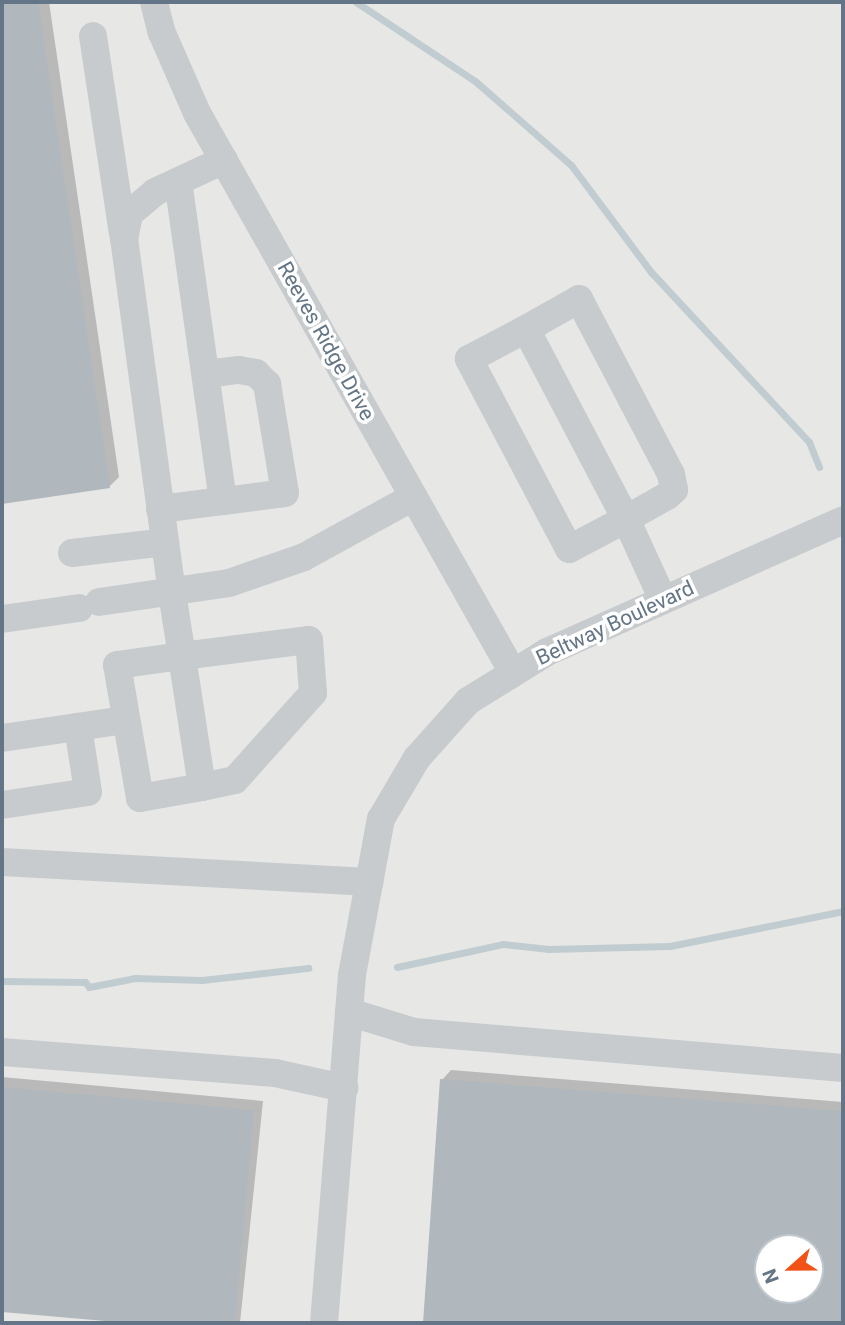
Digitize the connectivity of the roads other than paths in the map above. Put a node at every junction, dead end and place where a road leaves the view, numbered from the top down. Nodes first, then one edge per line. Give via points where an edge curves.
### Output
1 (154, 2) edge
2 (93, 36) dead end
3 (224, 160) junction
4 (178, 182) junction
5 (124, 240) junction
6 (526, 329) junction
7 (205, 374) junction
8 (414, 497) junction
9 (223, 501) junction
10 (160, 509) junction
11 (626, 519) junction
12 (843, 520) edge
13 (165, 542) junction
14 (72, 553) dead end
15 (172, 593) junction
16 (663, 600) junction
17 (2, 619) edge
18 (182, 656) junction
19 (513, 673) junction
20 (126, 720) junction
21 (78, 727) junction
22 (2, 738) edge
23 (202, 787) junction
24 (2, 805) edge
25 (2, 862) edge
26 (369, 882) junction
27 (349, 1012) junction
28 (2, 1052) edge
29 (843, 1068) edge
30 (344, 1088) junction
31 (324, 1323) edge

1 - 3 street, Reeves Ridge Drive via 162,33 197,113
2 - 5 street
3 - 4 street
3 - 8 street, Reeves Ridge Drive
4 - 5 street via 155,192 129,214
4 - 7 street
5 - 10 street
6 - 11 street
6 - 11 street via 579,299 671,474 674,490
6 - 11 street via 469,359 475,371 569,549
7 - 9 street
7 - 9 street via 239,370 256,373 267,384 285,492
8 - 15 street via 304,557 229,583
8 - 19 street, Reeves Ridge Drive
9 - 10 street
10 - 13 street
11 - 16 street
12 - 16 street, Beltway Boulevard
13 - 14 street
13 - 15 street
15 - 17 street
15 - 18 street
16 - 19 street, Beltway Boulevard via 547,652
18 - 20 street via 117,665
18 - 23 street
18 - 23 street via 309,640 313,693 235,780
19 - 26 street, Beltway Boulevard via 468,701 417,758 382,819
20 - 21 street
20 - 23 street via 140,798
21 - 22 street
21 - 24 street via 88,792
25 - 26 street
26 - 27 street, Beltway Boulevard
27 - 29 street via 414,1032
27 - 30 street, Beltway Boulevard
28 - 30 street via 275,1073
30 - 31 street, Beltway Boulevard

